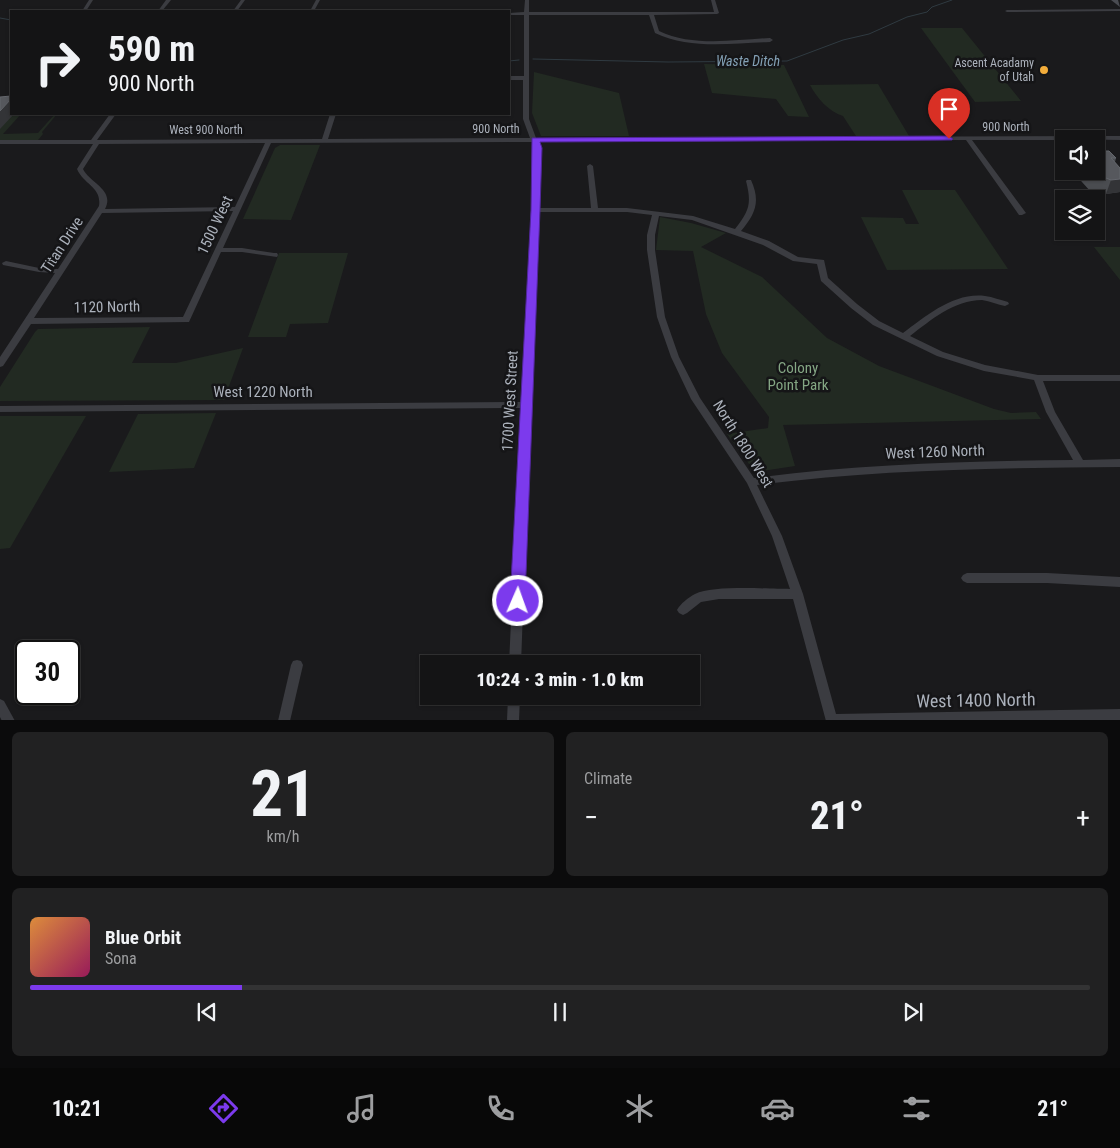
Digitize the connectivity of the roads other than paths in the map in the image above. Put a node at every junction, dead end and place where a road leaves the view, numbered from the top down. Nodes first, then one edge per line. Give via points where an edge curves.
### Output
1 (169, 0) edge
2 (527, 0) edge
3 (713, 0) edge
4 (1114, 0) edge
5 (1120, 4) edge
6 (161, 10) edge
7 (1120, 10) edge
8 (1007, 11) dead end
9 (510, 14) edge
10 (527, 14) junction
11 (651, 14) junction
12 (770, 40) dead end
13 (510, 78) edge
14 (527, 78) junction
15 (112, 115) edge
16 (333, 115) edge
17 (1120, 138) edge
18 (968, 139) junction
19 (412, 140) joint
20 (535, 140) junction
21 (269, 141) junction
22 (324, 141) junction
23 (0, 142) edge
24 (95, 142) junction
25 (590, 166) dead end
26 (750, 181) dead end
27 (238, 209) junction
28 (535, 210) junction
29 (596, 210) junction
30 (100, 211) junction
31 (656, 213) junction
32 (1022, 214) dead end
33 (736, 232) junction
34 (219, 250) junction
35 (274, 254) dead end
36 (6, 262) dead end
37 (61, 271) junction
38 (1005, 304) dead end
39 (186, 320) joint
40 (28, 321) junction
41 (903, 338) junction
42 (0, 364) edge
43 (1038, 378) junction
44 (1120, 378) edge
45 (526, 405) junction
46 (0, 409) edge
47 (1120, 462) edge
48 (1080, 463) junction
49 (751, 482) junction
50 (967, 578) dead end
51 (1120, 582) edge
52 (797, 594) junction
53 (684, 610) dead end
54 (515, 655) edge
55 (297, 665) dead end
56 (0, 704) edge
57 (514, 705) edge
58 (1120, 715) edge
59 (9, 720) edge
60 (284, 720) edge
61 (513, 720) edge
62 (832, 720) edge

1 - 6 street
2 - 10 street, 1700 West Street
3 - 11 street via 717,13
4 - 5 main road
7 - 8 street
9 - 10 street
10 - 11 street
10 - 14 street, 1700 West Street
11 - 12 street via 656,32 669,38 687,41
13 - 14 street
14 - 20 street, 1700 West Street via 526,119
15 - 24 street
16 - 22 street
17 - 18 street, 900 North
18 - 20 street, 900 North
18 - 32 street
19 - 20 street, 900 North
19 - 22 street, West 900 North
20 - 28 street, 1700 West Street via 538,148
21 - 22 street, West 900 North
21 - 24 street, West 900 North
21 - 27 street, 1500 West
23 - 24 street, West 900 North
24 - 30 street, Titan Drive via 80,169 81,174 102,192 104,201
25 - 29 street
26 - 33 street via 754,199 752,214
27 - 30 street
27 - 34 street, 1500 West
28 - 29 street
28 - 45 street, 1700 West Street
29 - 31 street
30 - 37 street, Titan Drive
31 - 33 street via 693,218
31 - 49 street, North 1800 West via 651,250 660,317 696,399
33 - 41 street via 796,259 821,262 824,279 876,323
34 - 35 street
34 - 39 street, 1500 West
36 - 37 street via 39,270
37 - 40 street, Titan Drive
38 - 41 street via 983,298 959,302 936,313
39 - 40 street, 1120 North
40 - 42 street, Titan Drive
41 - 43 street via 984,368
43 - 44 street
43 - 48 street via 1052,419
45 - 46 street, West 1220 North
45 - 54 street, 1700 West Street
47 - 48 street, West 1260 North
48 - 49 street, West 1260 North via 854,470
49 - 52 street, North 1800 West via 777,536
50 - 51 street
52 - 53 street via 719,594 698,598
52 - 62 street, North 1800 West
55 - 60 street
56 - 59 street
57 - 61 street
58 - 62 street, West 1400 North

